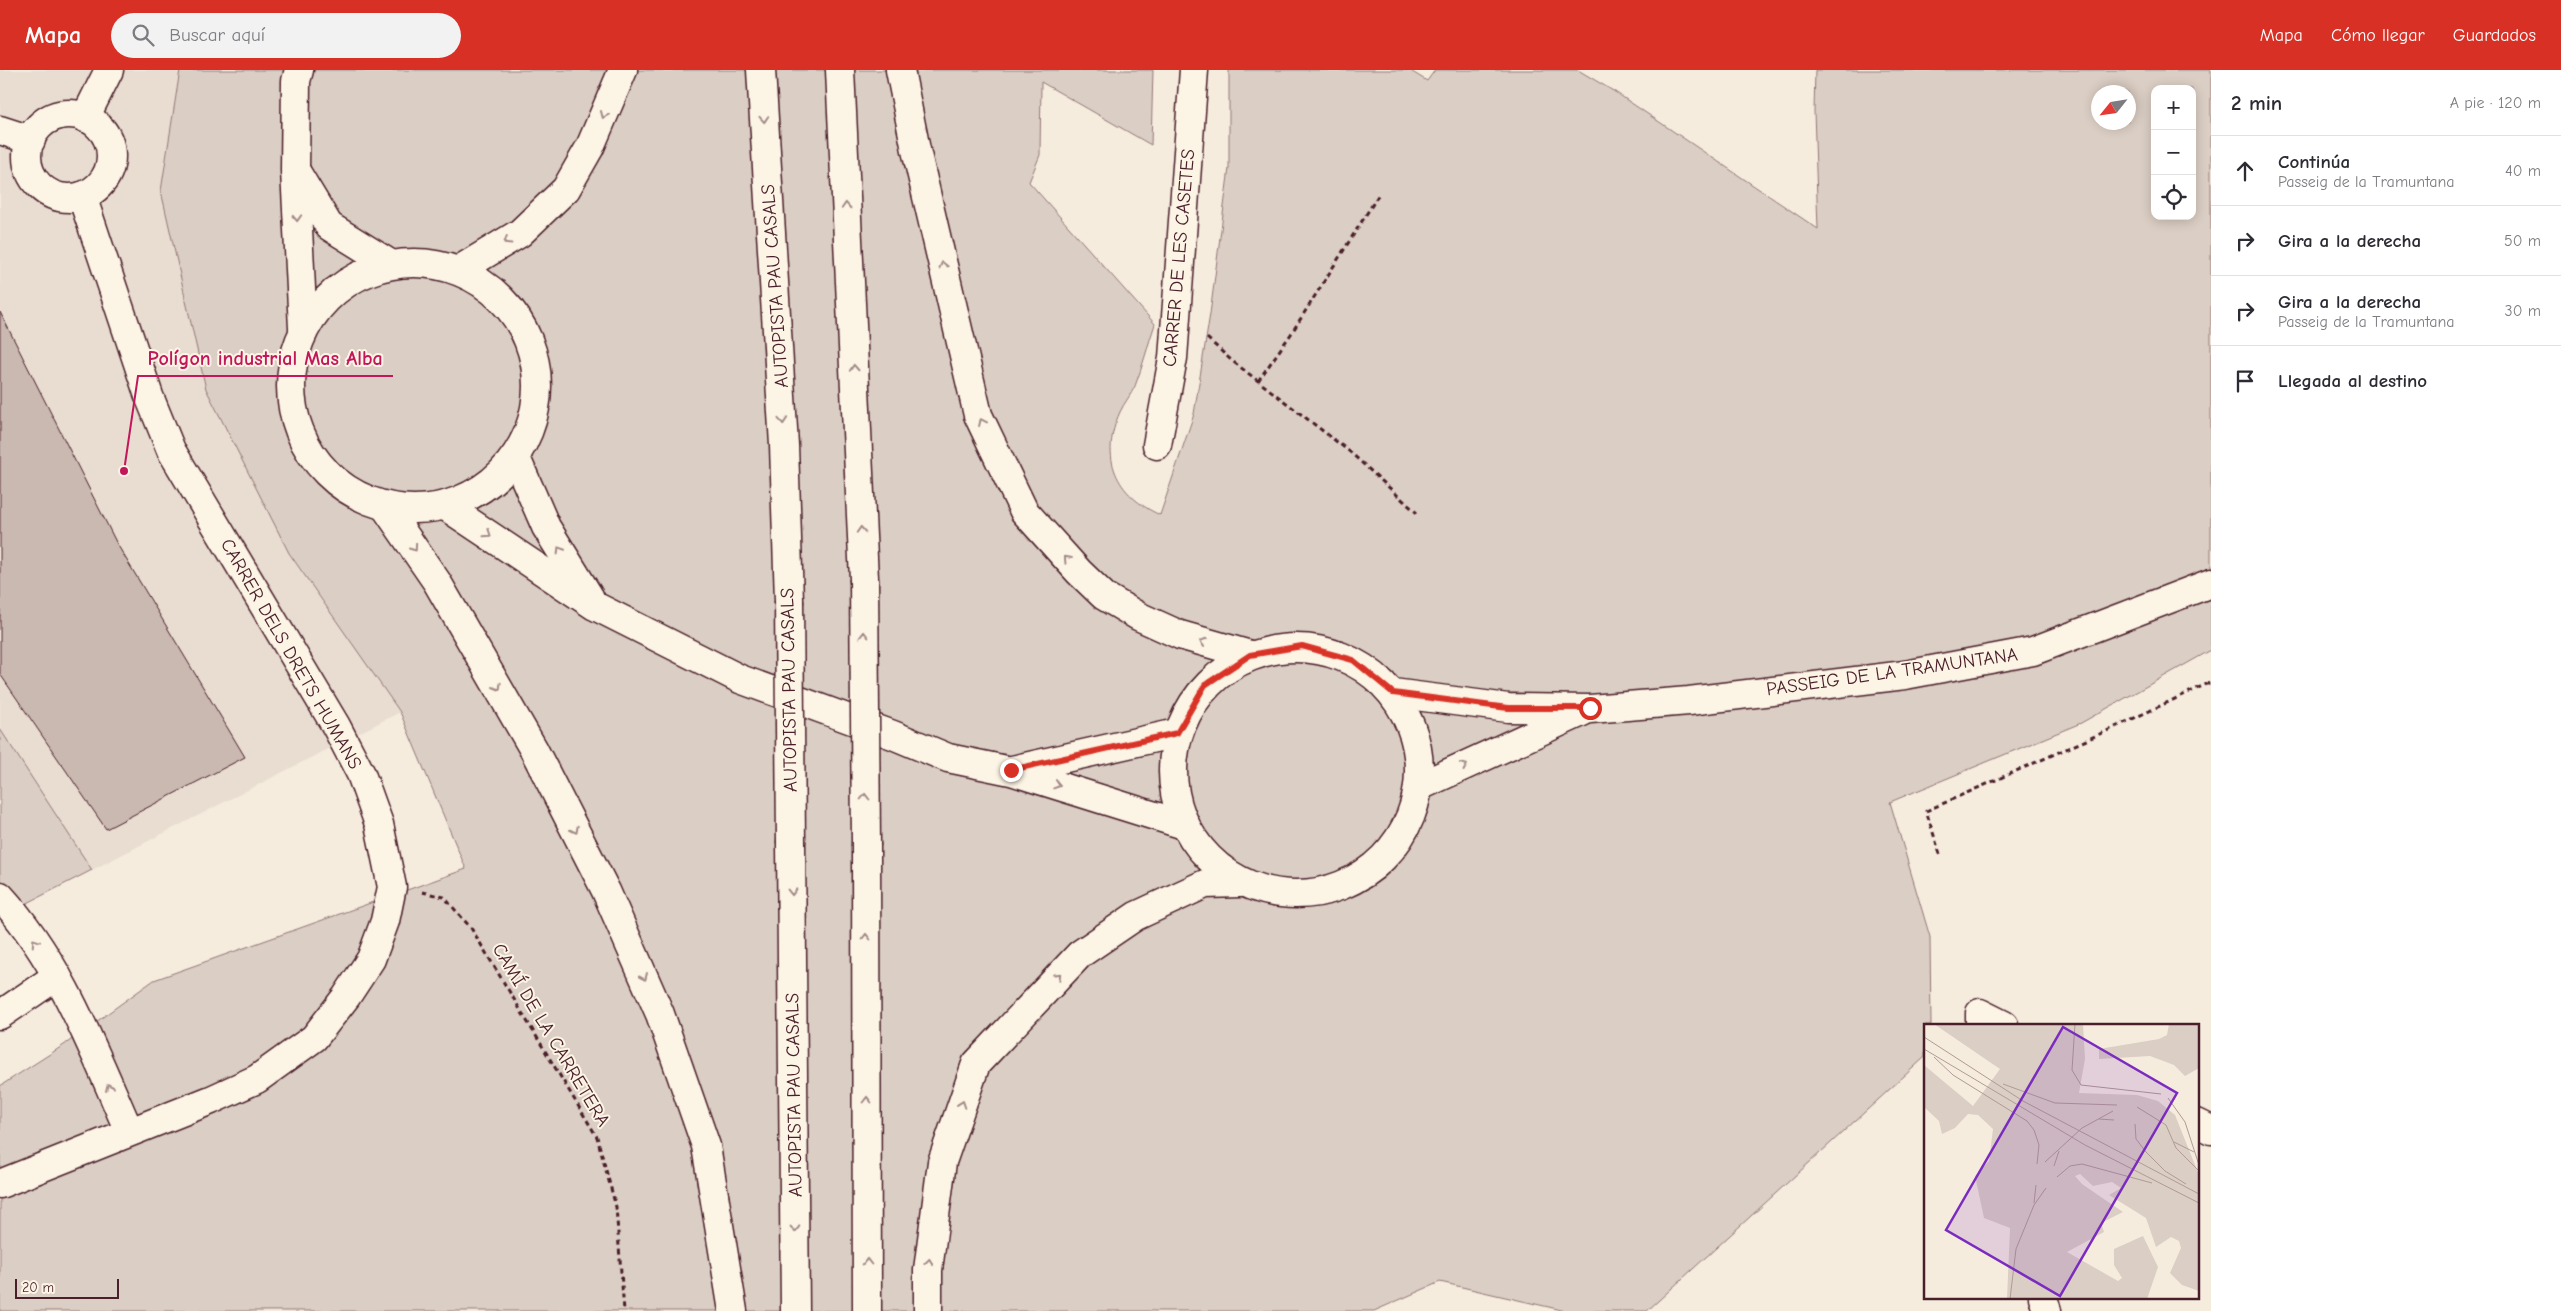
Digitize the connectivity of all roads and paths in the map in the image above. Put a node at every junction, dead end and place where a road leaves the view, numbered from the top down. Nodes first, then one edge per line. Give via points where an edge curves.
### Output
1 (109, 70) edge
2 (299, 70) edge
3 (623, 70) edge
4 (761, 70) edge
5 (840, 70) edge
6 (900, 70) edge
7 (1194, 70) edge
8 (85, 118) junction
9 (0, 130) edge
10 (31, 140) junction
11 (295, 170) junction
12 (1379, 194) dead end
13 (82, 196) junction
14 (390, 264) junction
15 (460, 270) junction
16 (1177, 311) junction
17 (303, 328) junction
18 (1258, 381) junction
19 (1157, 445) dead end
20 (516, 458) junction
21 (447, 507) junction
22 (386, 508) junction
23 (1417, 513) dead end
24 (2211, 583) edge
25 (595, 606) junction
26 (1250, 655) junction
27 (2211, 682) edge
28 (1393, 693) junction
29 (1590, 708) junction
30 (1177, 733) junction
31 (1011, 770) junction
32 (1420, 786) junction
33 (1184, 825) junction
34 (1940, 854) dead end
35 (1240, 883) junction
36 (392, 887) junction
37 (0, 896) edge
38 (57, 976) junction
39 (0, 1015) edge
40 (2198, 1124) edge
41 (2211, 1130) edge
42 (129, 1132) junction
43 (0, 1184) edge
44 (2043, 1298) edge
45 (624, 1311) edge
46 (733, 1311) edge
47 (795, 1311) edge
48 (867, 1311) edge
49 (928, 1311) edge
50 (2047, 1311) edge

1 - 8 main road
2 - 11 main road via 296,81
3 -> 15 main road via 590,147 566,189 520,233
4 -> 47 main road, AUTOPISTA PAU CASALS, bridge via 784,436 789,601
48 -> 5 main road, bridge via 864,579
26 -> 6 main road via 1180,635 1104,596 1024,511 978,415
7 - 16 main road, CARRER DE LES CASETES
8 - 10 main road via 71,114 57,116 44,123
8 - 13 main road via 102,131 109,143 111,158 108,172 100,184
9 - 10 main road
10 - 13 main road via 28,162 36,181 53,195
11 - 14 main road via 328,226
11 -> 17 main road
12 - 18 path
13 - 36 main road, CARRER DELS DRETS HUMANS via 149,396 171,450 336,726 361,774 379,824
14 - 15 main road via 415,261
14 - 17 main road via 357,273 331,292
15 - 20 main road via 497,294 525,330 537,373 535,417
16 - 18 path
16 - 19 main road, CARRER DE LES CASETES via 1173,358
17 - 22 main road via 289,383 301,438 335,483
18 - 23 path via 1350,452
20 - 21 main road via 486,489
25 -> 20 main road via 546,527
21 - 22 main road via 416,511
21 -> 25 main road
22 -> 46 main road via 437,582 534,750 606,891 660,1014 706,1146
24 - 29 main road, PASSEIG DE LA TRAMUNTANA via 2033,651 1905,674 1689,700
25 - 31 main road via 740,679 948,758
26 - 28 main road via 1302,646 1353,660
26 - 30 main road via 1205,685
27 - 34 path via 1926,811
28 - 29 main road, PASSEIG DE LA TRAMUNTANA via 1508,708
28 - 32 main road via 1416,737
32 -> 29 main road, PASSEIG DE LA TRAMUNTANA
30 - 31 main road
30 - 33 main road via 1171,780
31 -> 33 main road
32 - 35 main road via 1405,831 1375,868 1333,890 1286,896
33 - 35 main road via 1207,858
49 -> 35 main road via 928,1270 942,1162 976,1064 1034,1000 1088,948 1136,916 1205,884
36 - 42 main road, CARRER DELS DRETS HUMANS via 372,959 314,1038 257,1079
36 - 45 path, CAMÍ DE LA CARRETERA via 444,896 471,928 597,1137 616,1207
38 -> 37 main road via 34,939
38 - 39 main road
42 -> 38 main road
40 - 41 main road
42 - 43 main road, CARRER DELS DRETS HUMANS
44 - 50 main road

